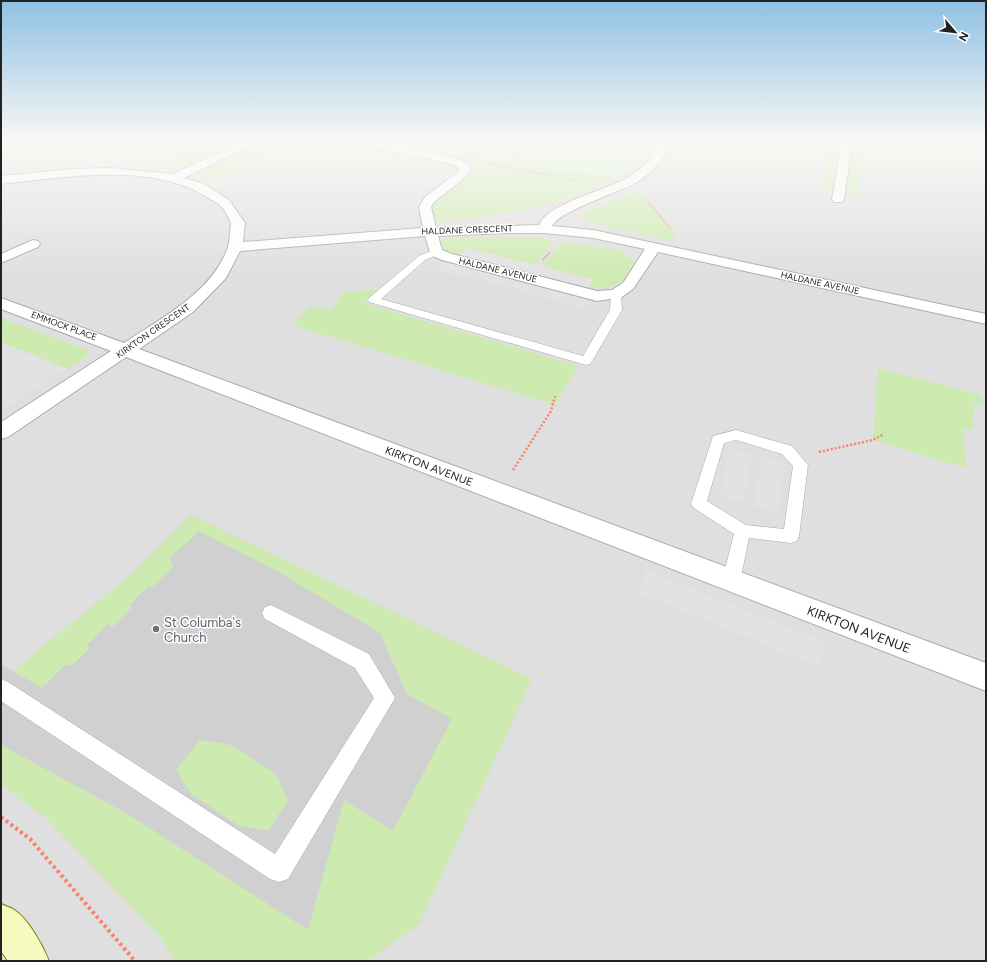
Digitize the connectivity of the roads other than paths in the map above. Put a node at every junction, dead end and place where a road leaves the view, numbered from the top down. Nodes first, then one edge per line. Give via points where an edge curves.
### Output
1 (201, 188) edge
2 (445, 188) edge
3 (614, 188) edge
4 (840, 188) edge
5 (838, 199) dead end
6 (544, 229) junction
7 (430, 231) junction
8 (20, 240) dead end
9 (33, 244) junction
10 (235, 247) junction
11 (654, 247) junction
12 (48, 249) dead end
13 (436, 252) junction
14 (1, 259) edge
15 (616, 294) junction
16 (1, 303) edge
17 (986, 319) edge
18 (127, 350) junction
19 (1, 432) edge
20 (743, 531) junction
21 (731, 581) junction
22 (271, 613) dead end
23 (986, 677) edge
24 (1, 689) edge

1 - 10 street, KIRKTON CRESCENT via 225,203 238,223
2 - 7 street via 424,207
3 - 6 street via 561,211 548,220
4 - 5 street
6 - 7 street, HALDANE CRESCENT
6 - 11 street, HALDANE AVENUE via 593,234
7 - 10 street, HALDANE CRESCENT
7 - 13 street
8 - 9 street
9 - 12 street
9 - 14 street
10 - 18 street, KIRKTON CRESCENT via 221,275 187,309
11 - 15 street via 628,286
11 - 17 street, HALDANE AVENUE
13 - 15 street, HALDANE AVENUE via 597,296
13 - 15 lane via 422,258 373,300 586,361 616,310
16 - 18 street, EMMOCK PLACE
18 - 19 street, KIRKTON CRESCENT
18 - 21 street, KIRKTON AVENUE
20 - 20 lane via 791,536 801,465 787,450 736,435 718,440 699,504
20 - 21 lane
21 - 23 street, KIRKTON AVENUE
22 - 24 lane via 362,661 385,698 279,870

